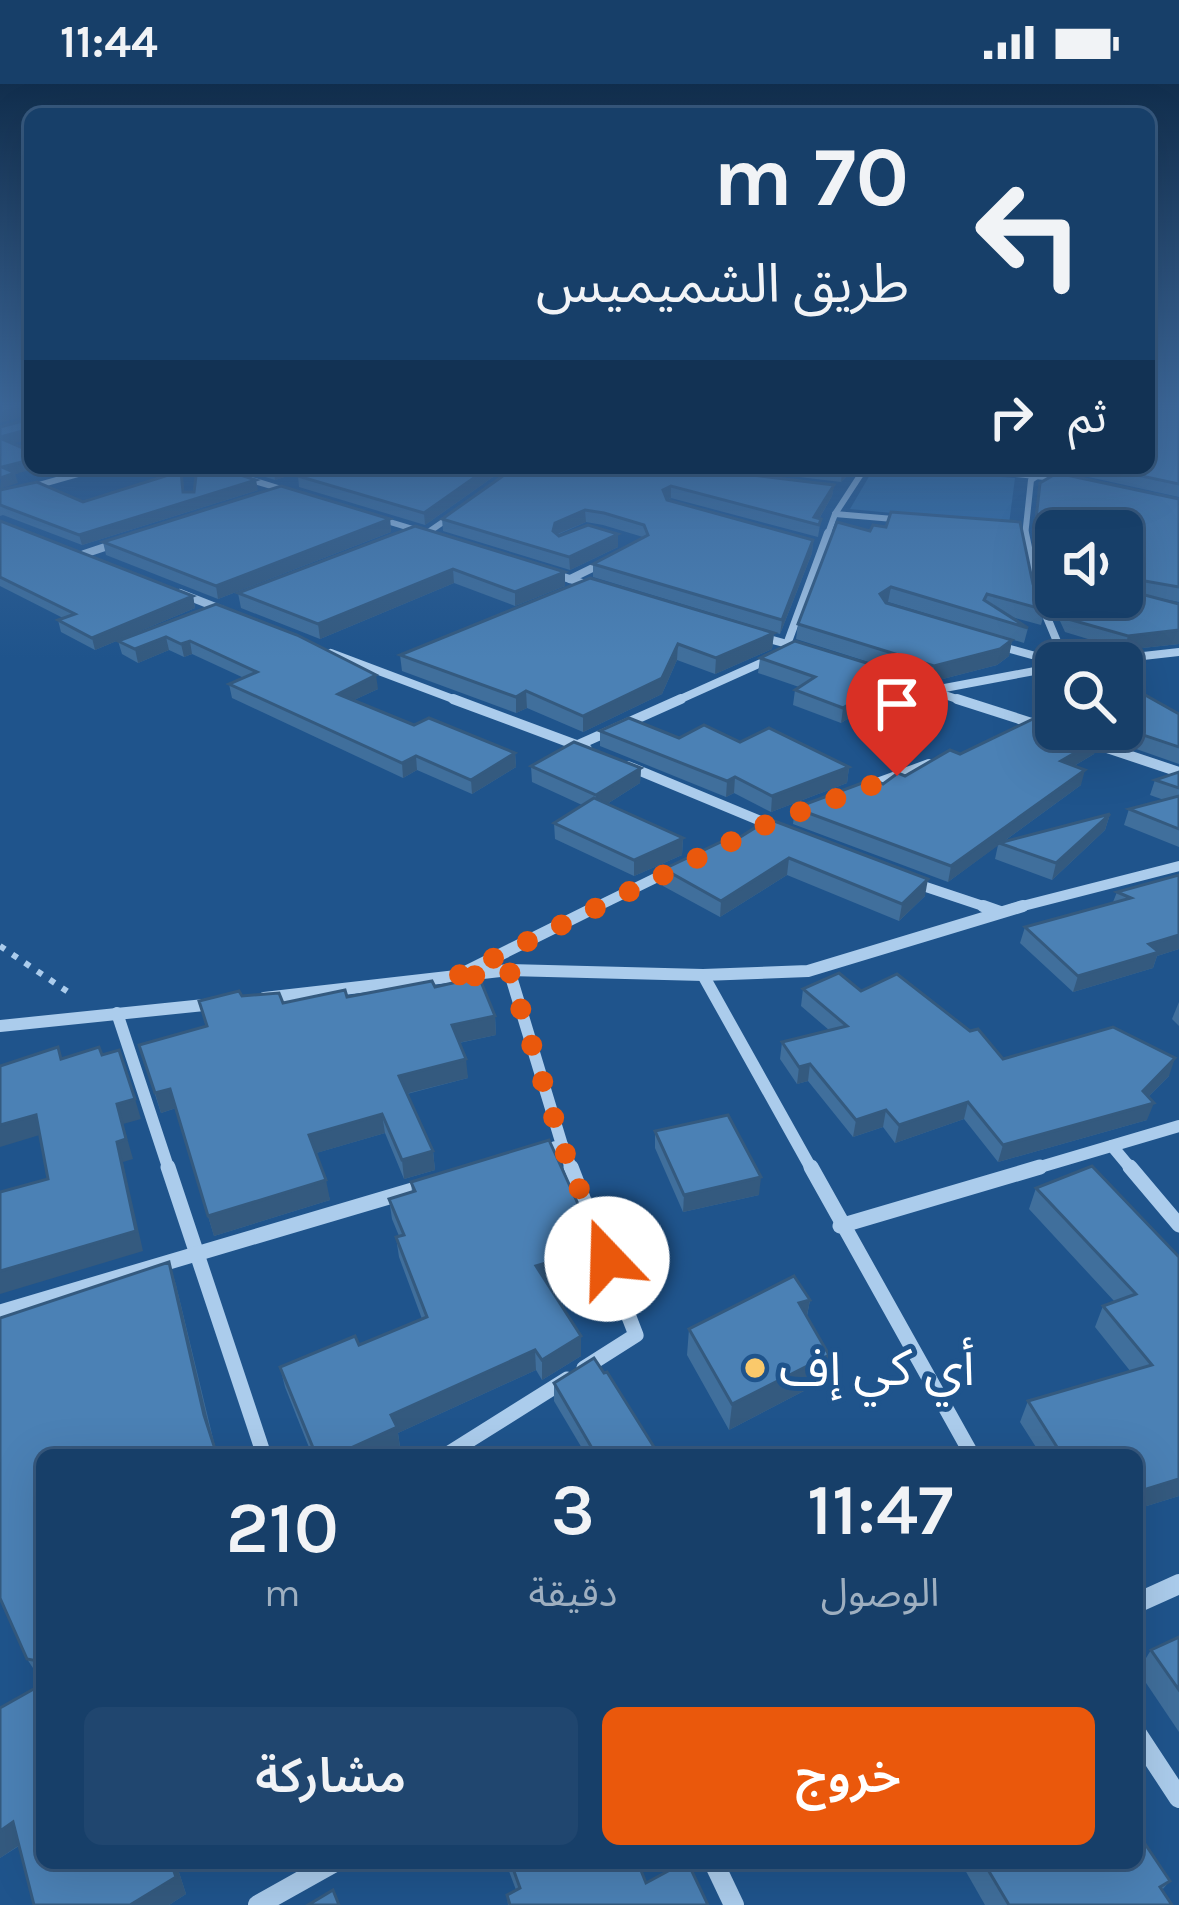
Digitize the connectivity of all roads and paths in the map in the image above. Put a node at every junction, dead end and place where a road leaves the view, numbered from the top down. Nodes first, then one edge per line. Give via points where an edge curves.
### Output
1 (280, 488) joint
2 (852, 488) edge
3 (1030, 488) edge
4 (830, 489) edge
5 (850, 491) junction
6 (261, 496) edge
7 (306, 496) edge
8 (461, 509) edge
9 (835, 514) junction
10 (374, 517) edge
11 (928, 521) edge
12 (423, 532) junction
13 (398, 538) edge
14 (128, 539) edge
15 (448, 539) edge
16 (801, 541) edge
17 (63, 546) edge
18 (822, 547) junction
19 (622, 553) edge
20 (84, 554) junction
21 (102, 561) edge
22 (529, 566) edge
23 (1032, 574) junction
24 (1035, 575) edge
25 (570, 579) junction
26 (588, 585) junction
27 (173, 590) edge
28 (608, 592) edge
29 (567, 594) edge
30 (239, 601) edge
31 (220, 608) junction
32 (199, 616) edge
33 (239, 616) edge
34 (740, 632) edge
35 (786, 641) junction
36 (1053, 642) edge
37 (990, 643) edge
38 (318, 648) edge
39 (1179, 652) edge
40 (816, 654) edge
41 (1035, 656) edge
42 (1143, 656) edge
43 (398, 663) edge
44 (1035, 669) edge
45 (376, 672) junction
46 (874, 672) edge
47 (933, 690) junction
48 (1032, 723) junction
49 (1035, 724) edge
50 (1016, 730) edge
51 (578, 745) junction
52 (1115, 750) edge
53 (599, 754) edge
54 (940, 760) edge
55 (620, 763) edge
56 (1179, 772) edge
57 (854, 792) edge
58 (789, 816) dead end
59 (767, 824) junction
60 (788, 832) edge
61 (746, 834) edge
62 (682, 866) edge
63 (1179, 866) edge
64 (891, 874) edge
65 (1001, 912) junction
66 (0, 946) edge
67 (509, 970) junction
68 (704, 975) junction
69 (449, 980) junction
70 (259, 999) edge
71 (235, 1001) edge
72 (116, 1013) junction
73 (0, 1026) edge
74 (1179, 1126) edge
75 (562, 1145) junction
76 (1112, 1146) junction
77 (516, 1159) edge
78 (447, 1180) edge
79 (1179, 1225) edge
80 (840, 1226) junction
81 (195, 1256) junction
82 (0, 1312) edge
83 (261, 1449) edge
84 (456, 1449) edge
85 (969, 1449) edge
86 (1179, 1584) edge
87 (1143, 1600) edge
88 (1143, 1743) edge
89 (1179, 1798) edge
90 (322, 1869) edge
91 (717, 1869) edge
92 (257, 1905) edge
93 (734, 1905) edge

1 - 6 street
1 - 7 street
2 - 5 street
3 - 23 street via 1022,528
4 - 5 street
5 - 9 street
8 - 12 street
9 - 11 street
9 - 18 street
10 - 12 street
12 - 13 street
12 - 15 street
14 - 20 street
16 - 18 street
17 - 20 street
18 - 35 street
19 - 25 street
20 - 21 street
22 - 25 street
23 - 24 street
23 - 36 street
25 - 26 street
26 - 28 street
26 - 29 street
27 - 31 street
30 - 31 street
31 - 32 street
31 - 33 street
34 - 35 street
35 - 40 street
35 - 51 street via 787,651
37 - 41 street
38 - 45 street
39 - 42 street
43 - 45 street
44 - 47 street
45 - 51 street
46 - 47 street
47 - 48 street
48 - 49 street
48 - 50 street
51 - 53 street
52 - 56 street
54 - 57 street
55 - 59 street
58 - 59 street
59 - 60 street
59 - 61 street
62 - 69 street
63 - 65 street
64 - 65 street
65 - 68 street via 808,971
66 - 72 path via 80,1000
67 - 68 street
67 - 69 street
67 - 75 street
68 - 80 street
69 - 70 street
71 - 72 street
72 - 73 street
72 - 81 street
74 - 76 street
75 - 77 street
75 - 84 street via 636,1335
76 - 79 street
76 - 80 street
78 - 81 street
80 - 85 street
81 - 82 street
81 - 83 street
86 - 87 street
88 - 89 street
90 - 92 street
91 - 93 street

